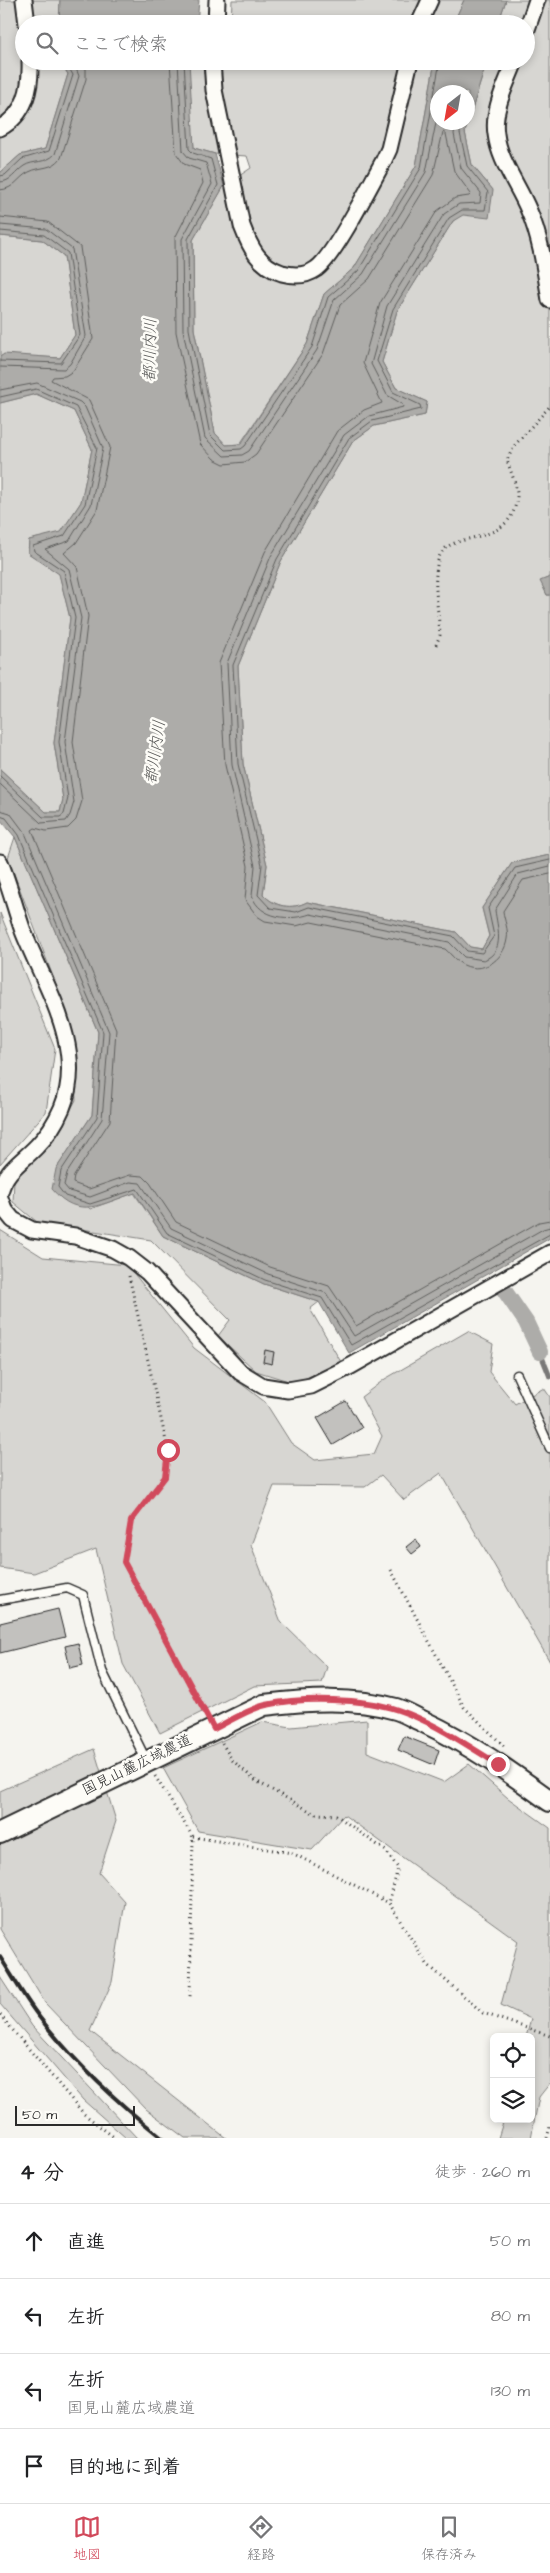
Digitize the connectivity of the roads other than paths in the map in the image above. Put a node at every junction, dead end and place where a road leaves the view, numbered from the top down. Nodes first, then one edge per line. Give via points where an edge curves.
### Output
1 (24, 0) edge
2 (217, 0) edge
3 (430, 0) edge
4 (537, 0) edge
5 (26, 15) edge
6 (216, 15) edge
7 (422, 15) edge
8 (532, 15) edge
9 (30, 70) edge
10 (213, 70) edge
11 (408, 70) edge
12 (512, 70) edge
13 (0, 128) edge
14 (550, 300) edge
15 (0, 862) edge
16 (0, 1192) edge
17 (0, 1198) edge
18 (550, 1253) edge
19 (517, 1375) dead end
20 (550, 1448) edge
21 (0, 1600) edge
22 (146, 1760) junction
23 (550, 1801) edge
24 (0, 1833) edge

1 - 5 street
2 - 6 street
3 - 7 street
4 - 8 street
9 - 13 street via 26,98 19,112
10 - 11 street via 242,226 250,247 261,261 272,270 289,275 317,269 331,252 389,149
12 - 14 street via 497,110 495,134 540,241
15 - 16 street via 23,931 59,1015 67,1050 68,1088 51,1130 37,1147 14,1165 3,1179
17 - 18 street via 13,1220 32,1230 75,1236 129,1258 147,1272 240,1372 262,1386 288,1390 310,1386 351,1366
19 - 20 lane
21 - 22 lane via 67,1588 83,1595 102,1671
22 - 23 street, 国見山麓広域農道 via 264,1705 305,1700 352,1702 397,1710 440,1729
22 - 24 street, 国見山麓広域農道

